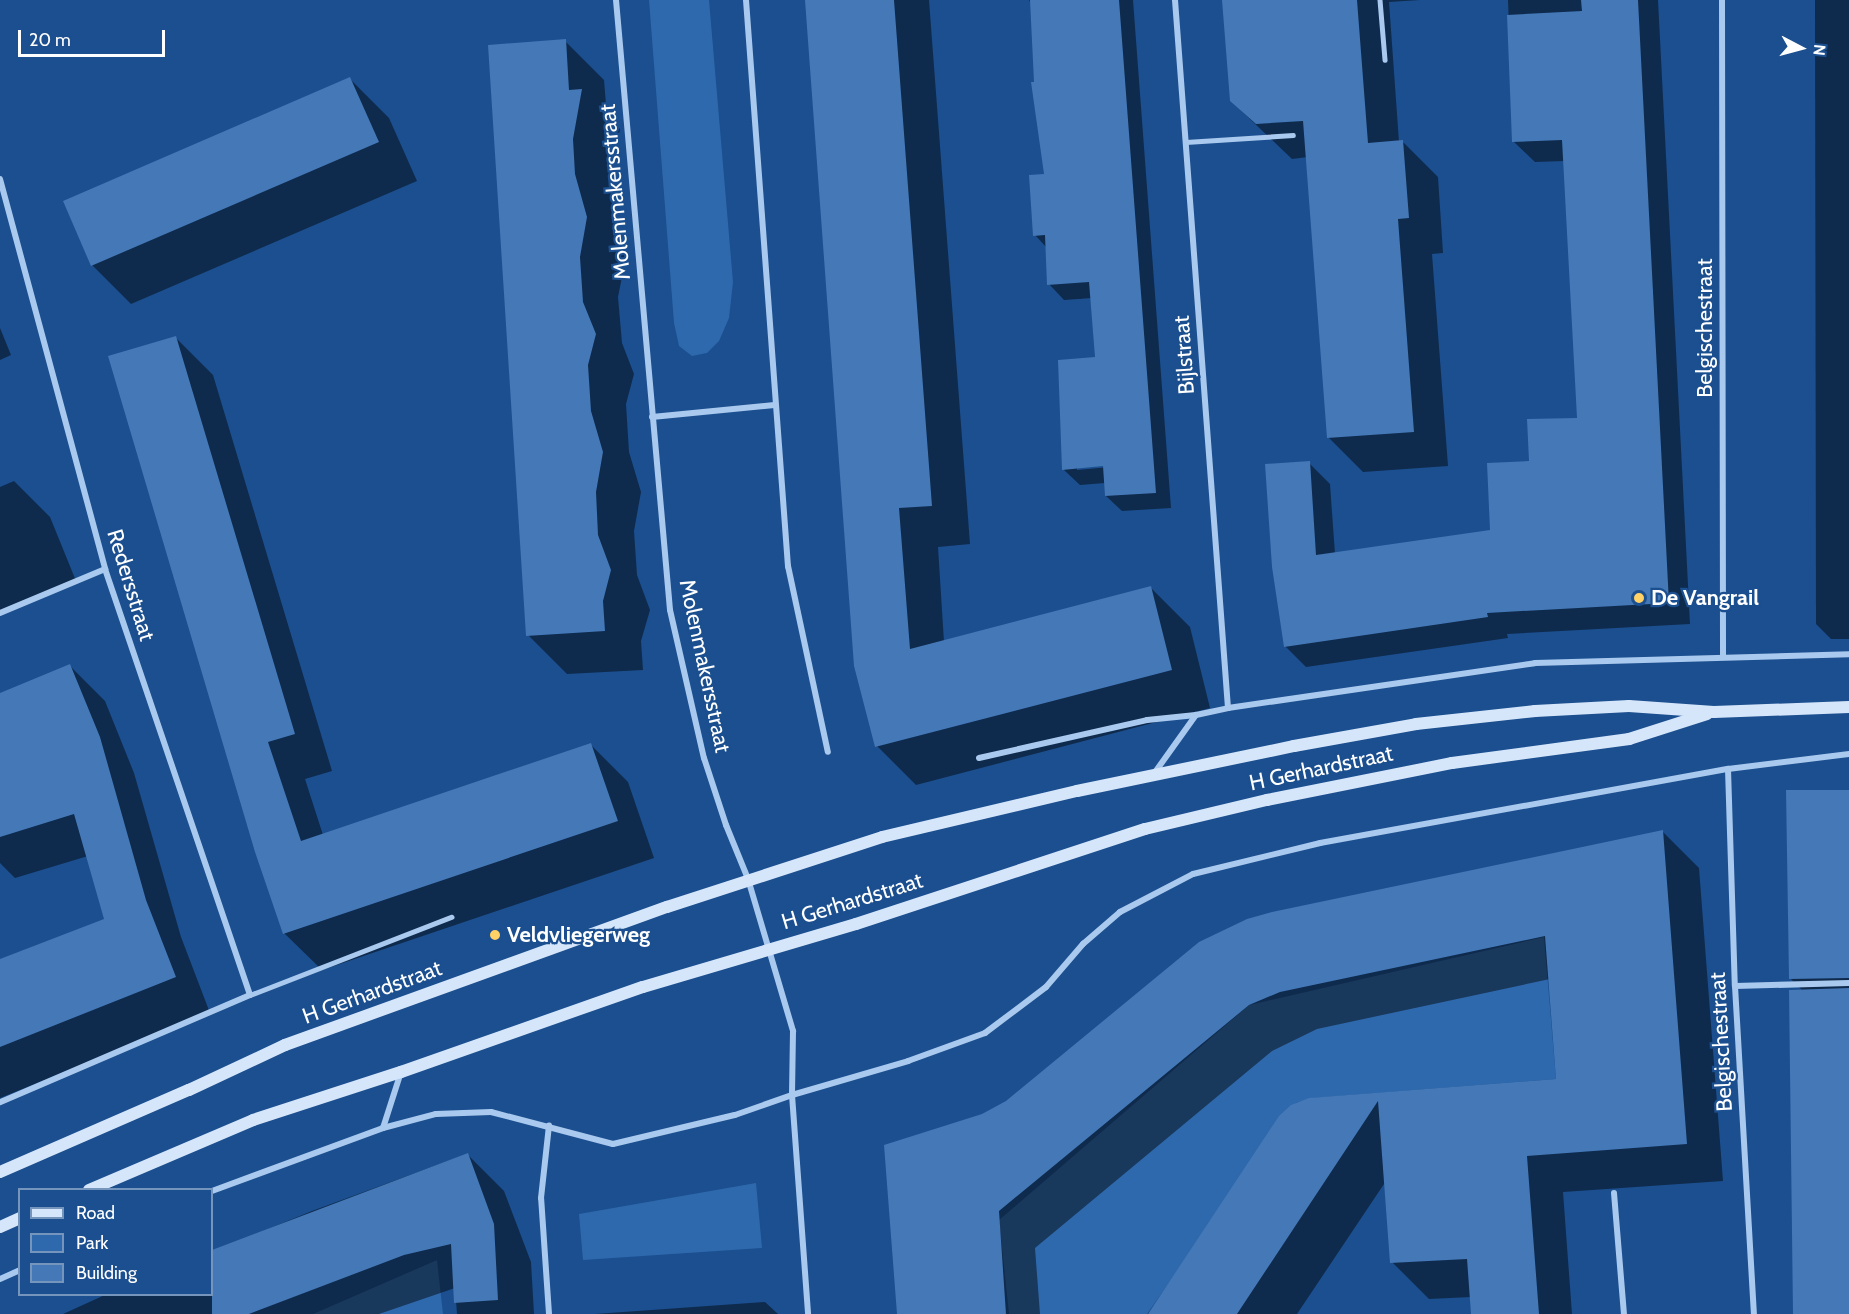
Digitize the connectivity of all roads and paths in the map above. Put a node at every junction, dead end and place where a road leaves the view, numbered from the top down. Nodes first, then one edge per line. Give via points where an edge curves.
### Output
1 (616, 0) edge
2 (746, 0) edge
3 (1175, 0) edge
4 (1380, 0) edge
5 (1722, 0) edge
6 (1385, 60) dead end
7 (1293, 135) dead end
8 (1186, 142) junction
9 (0, 179) edge
10 (774, 405) junction
11 (652, 417) junction
12 (105, 569) junction
13 (0, 613) edge
14 (1849, 654) edge
15 (1723, 656) junction
16 (1849, 707) edge
17 (1228, 708) junction
18 (1714, 712) junction
19 (1196, 715) junction
20 (828, 752) dead end
21 (1849, 754) edge
22 (980, 758) dead end
23 (1728, 769) junction
24 (1150, 778) junction
25 (748, 879) junction
26 (451, 917) dead end
27 (769, 949) junction
28 (1849, 983) edge
29 (1735, 986) junction
30 (250, 995) junction
31 (401, 1072) junction
32 (792, 1095) junction
33 (0, 1102) edge
34 (549, 1125) junction
35 (383, 1128) junction
36 (0, 1172) edge
37 (93, 1188) edge
38 (213, 1191) edge
39 (1614, 1193) dead end
40 (18, 1219) edge
41 (0, 1227) edge
42 (18, 1271) edge
43 (0, 1279) edge
44 (549, 1314) edge
45 (808, 1314) edge
46 (1624, 1314) edge
47 (1754, 1314) edge

1 - 11 street, Molenmakersstraat
2 - 10 street
3 - 8 street, Bijlstraat
4 - 6 lane
5 - 15 street, Belgischestraat
7 - 8 lane
8 - 17 street, Bijlstraat
9 - 12 street, Redersstraat
10 - 11 street
10 - 20 street via 788,566
11 - 25 street, Molenmakersstraat via 670,610 682,668 707,767
12 - 13 street
12 - 30 street, Redersstraat
14 - 15 street
15 - 17 street via 1535,663
16 - 18 main road
17 - 19 street
18 - 24 main road, H Gerhardstraat via 1629,705 1416,724
18 - 27 main road, H Gerhardstraat via 1629,739 1452,763 1145,829
19 - 22 street via 1147,720
19 - 24 street
21 - 23 street
23 - 29 street, Belgischestraat
23 - 32 street via 1320,843 1193,874 1120,912 1083,945 1046,987 985,1033 908,1061
24 - 25 main road, H Gerhardstraat via 882,837
25 - 27 street, Molenmakersstraat
25 - 36 main road, H Gerhardstraat via 285,1045
26 - 30 lane, H Gerhardstraat
27 - 31 main road, H Gerhardstraat via 643,987
27 - 32 street via 793,1031
28 - 29 street
29 - 47 street, Belgischestraat
30 - 33 street, H Gerhardstraat
31 - 35 street
31 - 37 main road, H Gerhardstraat via 253,1120
32 - 34 street via 735,1115 613,1144
32 - 45 street
34 - 35 street via 491,1112 436,1114
34 - 44 street via 541,1198
35 - 38 street
39 - 46 street
40 - 41 main road
42 - 43 street

